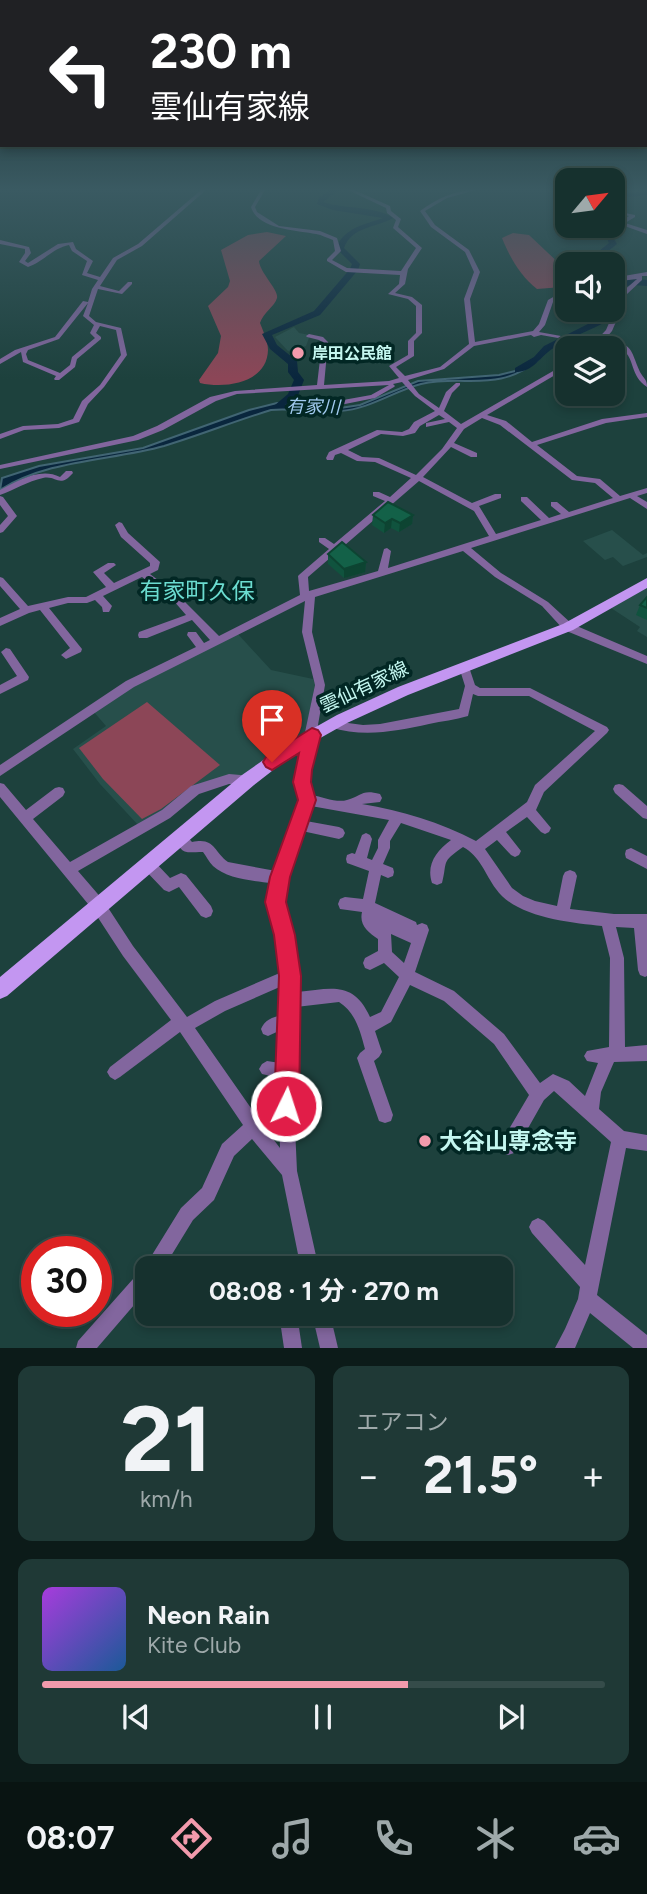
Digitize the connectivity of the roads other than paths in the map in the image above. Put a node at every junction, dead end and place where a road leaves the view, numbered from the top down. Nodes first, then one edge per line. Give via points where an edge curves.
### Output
1 (29, 253) edge
2 (48, 253) edge
3 (78, 253) edge
4 (126, 253) edge
5 (336, 253) edge
6 (416, 253) edge
7 (468, 253) edge
8 (402, 274) junction
9 (647, 274) edge
10 (101, 279) junction
11 (625, 279) edge
12 (637, 279) junction
13 (131, 283) dead end
14 (96, 288) junction
15 (555, 298) edge
16 (99, 324) junction
17 (309, 336) dead end
18 (521, 336) junction
19 (558, 336) dead end
20 (605, 336) edge
21 (472, 345) junction
22 (625, 347) edge
23 (25, 349) junction
24 (0, 362) edge
25 (555, 372) edge
26 (406, 381) junction
27 (458, 384) dead end
28 (647, 385) edge
29 (320, 387) junction
30 (335, 404) dead end
31 (446, 415) junction
32 (509, 415) dead end
33 (647, 415) edge
34 (483, 416) junction
35 (498, 421) junction
36 (429, 425) dead end
37 (457, 436) junction
38 (0, 437) edge
39 (530, 444) junction
40 (342, 450) junction
41 (474, 455) dead end
42 (330, 458) dead end
43 (401, 460) dead end
44 (0, 467) edge
45 (393, 467) junction
46 (418, 477) junction
47 (67, 478) dead end
48 (456, 486) dead end
49 (647, 490) edge
50 (0, 493) edge
51 (448, 493) junction
52 (376, 494) dead end
53 (631, 495) junction
54 (498, 496) dead end
55 (618, 498) junction
56 (0, 499) edge
57 (524, 499) dead end
58 (392, 501) junction
59 (554, 504) dead end
60 (647, 506) edge
61 (474, 511) junction
62 (566, 514) junction
63 (546, 520) junction
64 (118, 525) dead end
65 (0, 530) edge
66 (493, 537) junction
67 (322, 540) dead end
68 (464, 547) junction
69 (335, 550) junction
70 (387, 551) dead end
71 (111, 565) dead end
72 (382, 572) junction
73 (143, 573) junction
74 (0, 580) edge
75 (647, 582) edge
76 (113, 588) junction
77 (96, 596) junction
78 (308, 596) junction
79 (42, 606) junction
80 (26, 610) junction
81 (106, 610) dead end
82 (193, 616) junction
83 (0, 622) edge
84 (568, 627) junction
85 (143, 635) dead end
86 (192, 635) dead end
87 (217, 640) junction
88 (202, 647) junction
89 (6, 652) dead end
90 (66, 655) dead end
91 (647, 660) edge
92 (464, 667) junction
93 (471, 688) junction
94 (0, 690) edge
95 (334, 724) junction
96 (312, 735) junction
97 (0, 771) edge
98 (248, 780) junction
99 (0, 789) edge
100 (619, 789) dead end
101 (60, 792) dead end
102 (376, 798) dead end
103 (307, 800) junction
104 (345, 807) junction
105 (528, 810) junction
106 (647, 814) edge
107 (26, 817) junction
108 (397, 818) junction
109 (298, 825) junction
110 (545, 828) dead end
111 (498, 832) junction
112 (339, 833) dead end
113 (180, 837) junction
114 (462, 840) junction
115 (384, 848) junction
116 (476, 848) junction
117 (515, 851) dead end
118 (631, 854) dead end
119 (148, 863) junction
120 (647, 863) edge
121 (382, 869) junction
122 (68, 870) junction
123 (570, 876) dead end
124 (280, 877) junction
125 (437, 879) dead end
126 (345, 904) dead end
127 (98, 905) junction
128 (206, 911) dead end
129 (367, 911) junction
130 (562, 913) junction
131 (607, 920) junction
132 (644, 921) edge
133 (385, 955) junction
134 (370, 963) dead end
135 (645, 970) edge
136 (407, 975) junction
137 (290, 976) junction
138 (0, 989) edge
139 (290, 1000) junction
140 (290, 1023) junction
141 (183, 1024) junction
142 (366, 1027) junction
143 (268, 1029) dead end
144 (647, 1053) edge
145 (613, 1054) junction
146 (592, 1056) dead end
147 (267, 1069) dead end
148 (115, 1072) dead end
149 (289, 1072) junction
150 (537, 1094) junction
151 (286, 1106) junction
152 (591, 1112) junction
153 (385, 1115) dead end
154 (255, 1127) junction
155 (620, 1139) junction
156 (647, 1143) edge
157 (508, 1147) dead end
158 (289, 1171) junction
159 (538, 1227) dead end
160 (161, 1256) edge
161 (307, 1256) edge
162 (135, 1290) edge
163 (589, 1292) junction
164 (290, 1326) edge
165 (324, 1326) edge
166 (647, 1347) edge
167 (85, 1348) edge
168 (293, 1348) edge
169 (329, 1348) edge
170 (564, 1348) edge

1 - 2 street via 22,261 26,265
3 - 10 street via 90,261 84,274
4 - 10 street via 115,259
5 - 8 street via 329,260 346,270
6 - 8 street
7 - 21 street via 477,272 467,304
8 - 26 street via 402,284 391,294 410,298 420,310 411,356 392,366
9 - 12 street
10 - 14 street
11 - 12 street
12 - 20 street via 624,293 622,308
13 - 14 street via 120,293
14 - 16 street via 86,316
14 - 23 street via 57,338
15 - 18 street via 539,329
16 - 23 street via 93,334 99,339 58,377 25,361
16 - 38 street via 119,329 124,355 76,420
17 - 29 street via 325,342
18 - 19 street
18 - 21 street
21 - 26 street via 442,368
22 - 28 street
23 - 24 street
25 - 34 street
26 - 29 street
26 - 30 street via 373,397
26 - 31 street via 412,391
27 - 31 street via 449,392
29 - 44 street via 249,390 225,396 135,438
31 - 36 street
31 - 37 street
31 - 40 street via 417,424 408,433 380,432
32 - 35 street
33 - 39 street via 605,421
34 - 35 street
34 - 37 street
35 - 39 street
37 - 41 street
37 - 46 street
39 - 55 street via 575,478 597,481
40 - 42 street
40 - 45 street
43 - 45 street
45 - 46 street
46 - 51 street
46 - 58 street
47 - 50 street via 50,475
48 - 51 street
49 - 53 street
51 - 61 street
52 - 58 street
53 - 55 street
53 - 60 street
54 - 61 street
55 - 62 street
56 - 65 street via 13,516
57 - 63 street
58 - 69 street
59 - 62 street
61 - 66 street
62 - 63 street
63 - 66 street
64 - 73 street via 155,562 155,568
66 - 68 street
67 - 69 street
68 - 72 street
68 - 84 street via 506,586 545,604
69 - 78 street via 303,576
70 - 72 street
71 - 76 street via 98,572
72 - 78 street
73 - 76 street
73 - 82 street
74 - 80 street
75 - 84 main road, 雲仙有家線
76 - 77 street
77 - 79 street
77 - 81 street
78 - 87 street
78 - 96 street via 307,632 320,685
79 - 80 street
79 - 90 street via 77,649
80 - 83 street
82 - 85 street
82 - 87 street
84 - 91 street via 595,645
84 - 92 main road, 雲仙有家線
86 - 88 street
87 - 88 street
88 - 97 street via 130,684
89 - 94 street via 24,677
92 - 93 street
92 - 95 main road, 雲仙有家線
93 - 95 street via 464,713 379,729
93 - 105 street via 492,694 530,692 603,730 540,789
95 - 96 main road, 雲仙有家線
96 - 98 main road, 雲仙有家線
96 - 103 street via 302,782
98 - 113 main road, 雲仙有家線
98 - 122 street via 229,779 204,786 166,814
99 - 107 street
100 - 106 street
101 - 107 street
102 - 104 street via 362,798
103 - 104 street
103 - 109 street
104 - 108 street
105 - 110 street
105 - 111 street
107 - 122 street
108 - 114 street via 424,823
108 - 115 street via 384,839
109 - 112 street
109 - 124 street
111 - 116 street
111 - 117 street
113 - 119 main road, 雲仙有家線
113 - 124 street via 189,848 205,845 224,866
114 - 116 street
114 - 125 street via 438,859
115 - 121 street
115 - 121 street via 365,841 356,860
116 - 130 street via 517,901
118 - 120 street
119 - 127 main road, 雲仙有家線
119 - 128 street via 169,886 181,879
121 - 129 street
122 - 127 street
123 - 130 street
124 - 137 street via 276,910 285,935
126 - 129 street
127 - 138 main road, 雲仙有家線
127 - 141 street
129 - 133 street via 369,924 385,936
129 - 136 street via 417,932
130 - 131 street
131 - 132 street
131 - 145 street via 617,958
132 - 135 street
133 - 134 street
133 - 136 street
136 - 142 street via 386,1017
136 - 150 street via 449,996 499,1039
137 - 139 street
137 - 141 street
139 - 140 street
139 - 142 street via 347,997 360,1010
140 - 143 street
140 - 149 street
141 - 148 street
141 - 154 street
142 - 153 street via 374,1052 365,1058
144 - 145 street
145 - 146 street
145 - 152 street via 593,1092
147 - 149 street
149 - 151 street
150 - 152 street via 553,1083
150 - 157 street
151 - 154 street
151 - 158 street
152 - 155 street
154 - 158 street
154 - 160 street via 228,1150 208,1195 187,1214
155 - 156 street
155 - 163 street
158 - 161 street
159 - 163 street
162 - 167 street
163 - 166 street
163 - 170 street
164 - 168 street
165 - 169 street

